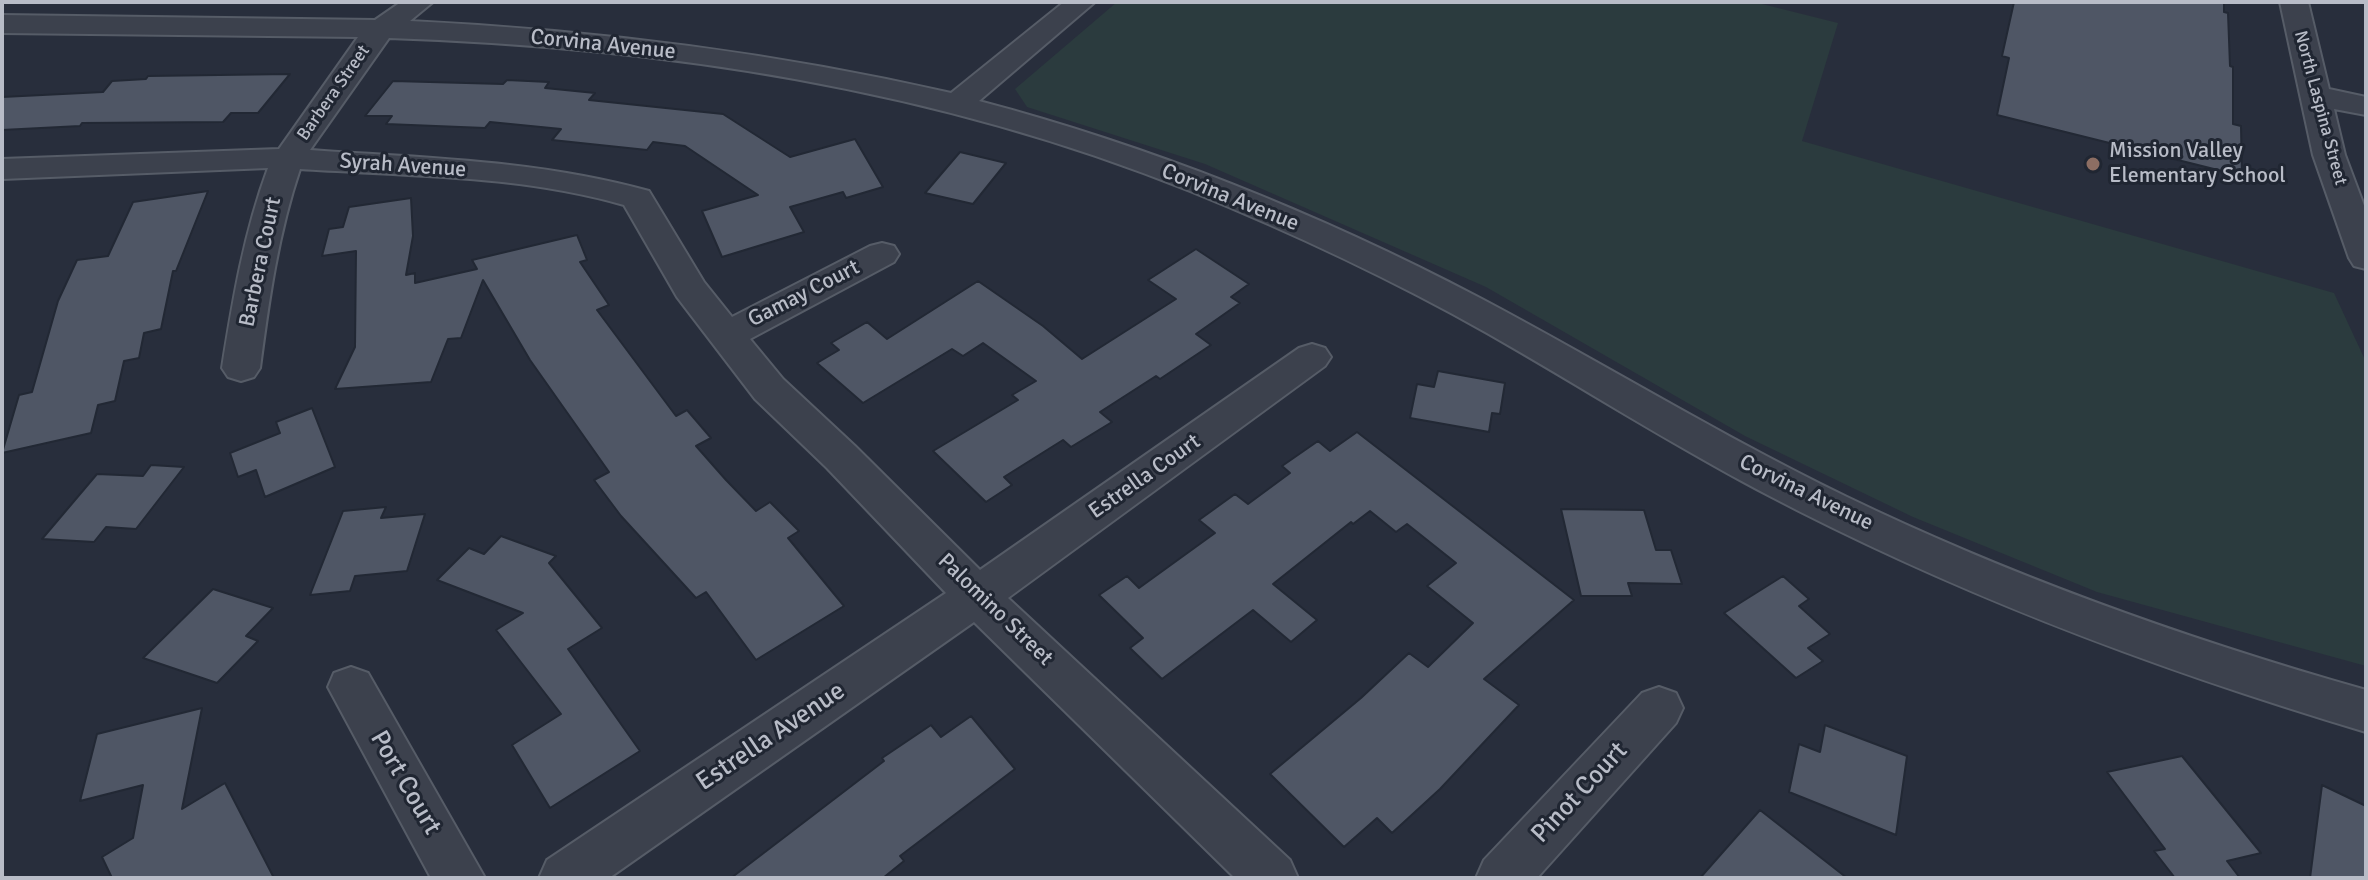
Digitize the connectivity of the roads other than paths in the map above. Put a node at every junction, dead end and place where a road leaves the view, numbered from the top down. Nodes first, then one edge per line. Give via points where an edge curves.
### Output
1 (419, 2) edge
2 (1081, 2) edge
3 (2294, 2) edge
4 (384, 15) edge
5 (2, 24) edge
6 (2316, 96) junction
7 (956, 104) junction
8 (2366, 106) edge
9 (288, 158) junction
10 (2, 169) edge
11 (882, 254) dead end
12 (2366, 258) edge
13 (727, 335) junction
14 (1312, 357) dead end
15 (241, 368) dead end
16 (977, 596) junction
17 (351, 687) dead end
18 (1659, 708) dead end
19 (2366, 711) edge
20 (459, 878) edge
21 (565, 878) edge
22 (1272, 878) edge
23 (1502, 878) edge

1 - 4 street, Barbera Street
2 - 7 street
3 - 6 street, North Laspina Street
4 - 5 street, Corvina Avenue
4 - 7 street, Corvina Avenue via 690,55
4 - 9 street, Barbera Street
6 - 8 street
6 - 12 street, North Laspina Street via 2329,155
7 - 19 street, Corvina Avenue via 1114,151 1365,255 1724,453 2036,599 2162,648
9 - 10 street, Syrah Avenue
9 - 13 street, Syrah Avenue via 512,174 637,198 690,289
9 - 15 street, Barbera Court via 256,267
11 - 13 street, Gamay Court
13 - 16 street, Palomino Street via 769,389
14 - 16 street, Estrella Court
16 - 21 street, Estrella Avenue
16 - 22 street, Palomino Street
17 - 20 street, Port Court
18 - 23 street, Pinot Court

